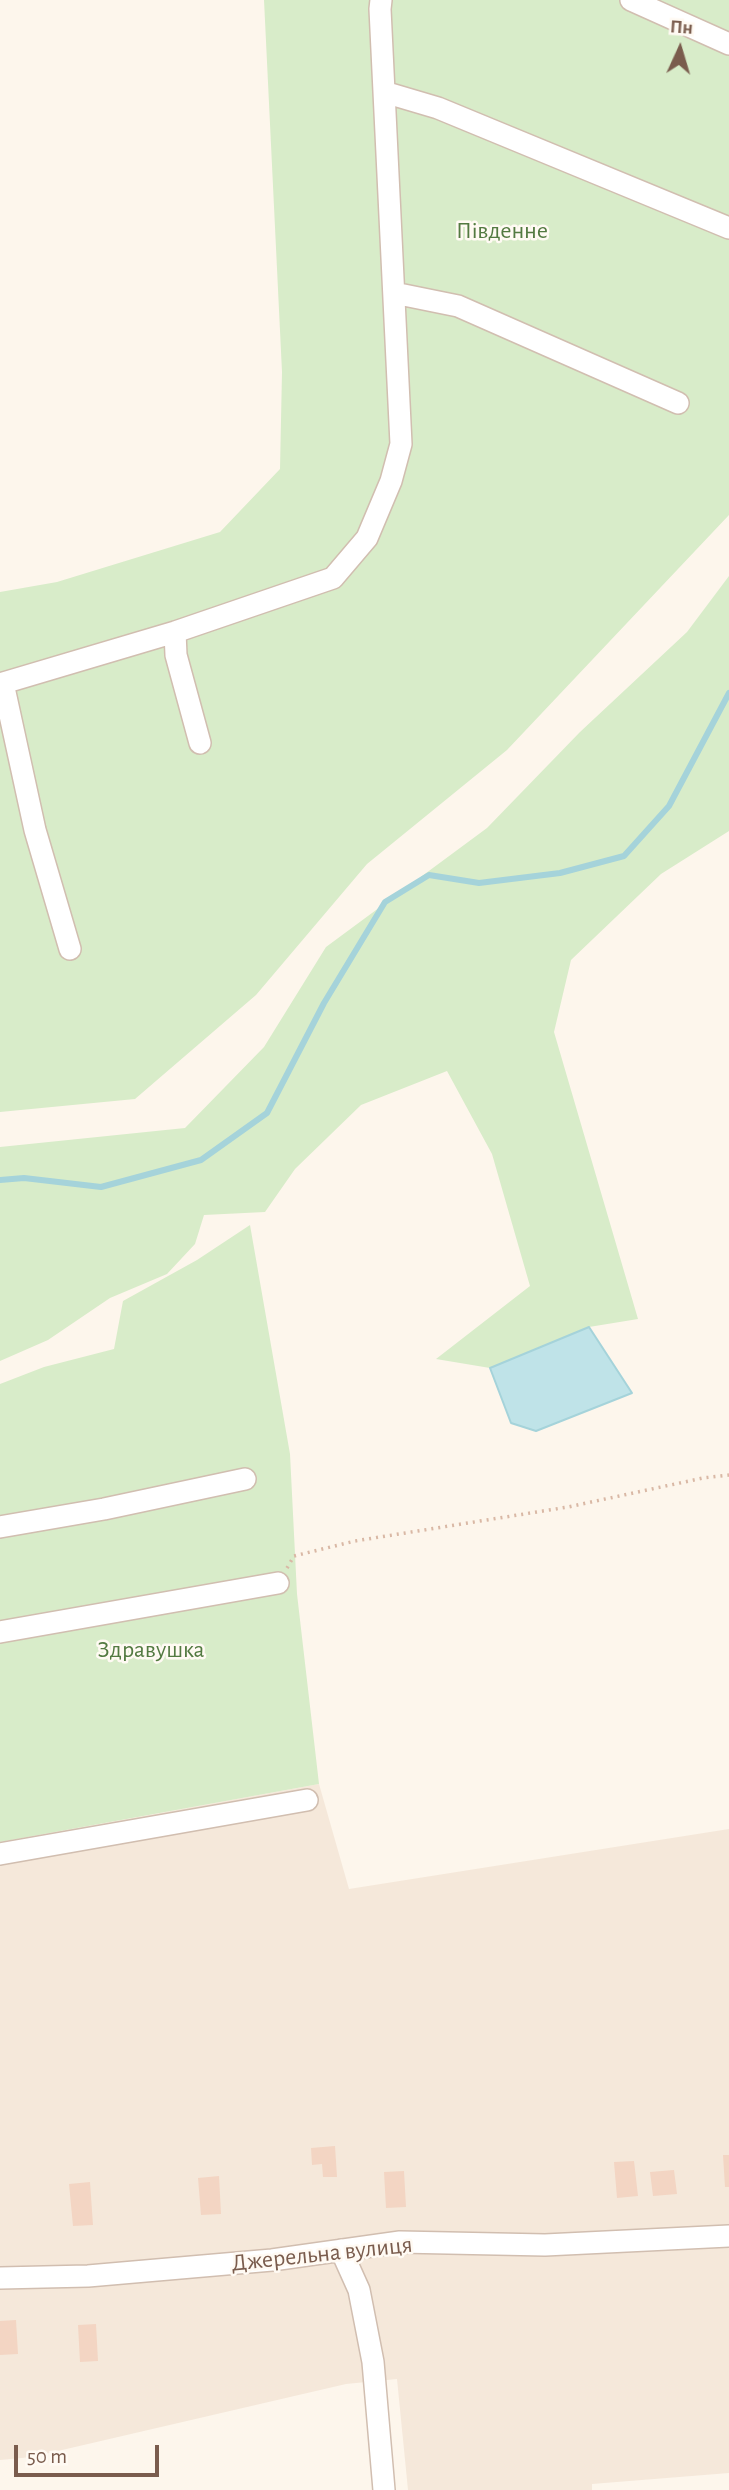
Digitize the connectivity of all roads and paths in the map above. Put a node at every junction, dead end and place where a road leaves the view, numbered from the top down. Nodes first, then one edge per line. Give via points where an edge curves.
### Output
1 (381, 0) edge
2 (631, 0) edge
3 (729, 44) edge
4 (384, 92) junction
5 (729, 228) edge
6 (394, 293) junction
7 (678, 404) dead end
8 (175, 632) junction
9 (2, 684) edge
10 (200, 743) dead end
11 (70, 948) dead end
12 (729, 1475) edge
13 (245, 1479) dead end
14 (0, 1527) edge
15 (278, 1583) joint
16 (0, 1632) edge
17 (307, 1800) dead end
18 (0, 1854) edge
19 (729, 2236) edge
20 (341, 2250) junction
21 (0, 2278) edge
22 (384, 2490) edge

1 - 4 street
2 - 3 street
4 - 5 street via 438,108
4 - 6 street
6 - 7 street via 458,306
6 - 8 street via 401,444 367,538 333,578
8 - 9 street
8 - 10 street via 176,655
9 - 11 street via 35,830
12 - 15 path via 330,1547 294,1556
13 - 14 street
15 - 16 street
17 - 18 street
19 - 20 street, Джерельна вулиця via 545,2245 400,2242
20 - 21 street, Джерельна вулиця via 88,2276
20 - 22 street via 359,2290 373,2362

